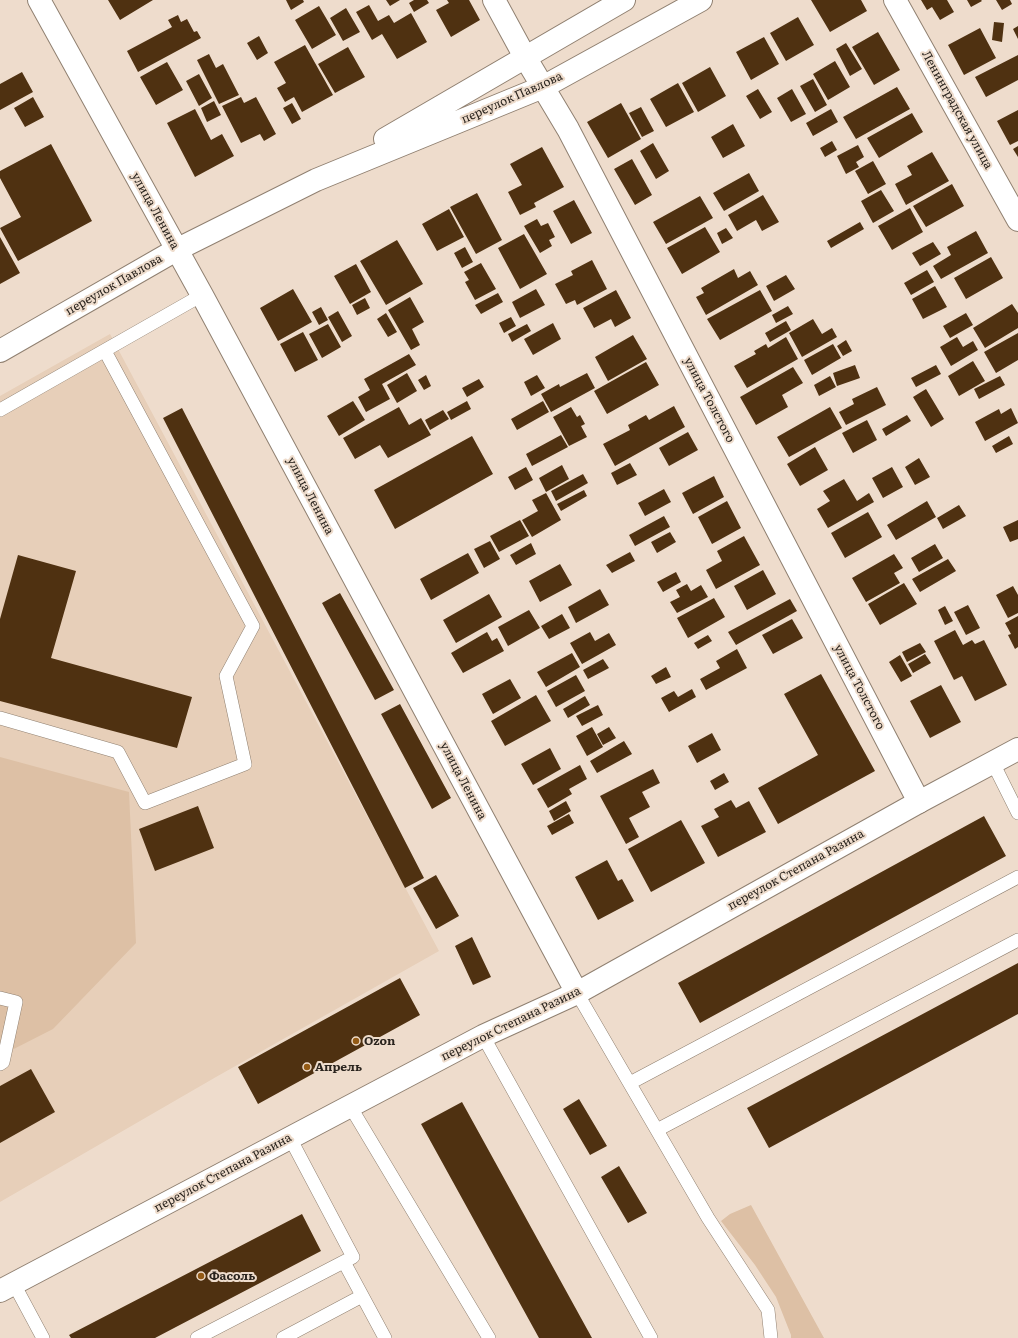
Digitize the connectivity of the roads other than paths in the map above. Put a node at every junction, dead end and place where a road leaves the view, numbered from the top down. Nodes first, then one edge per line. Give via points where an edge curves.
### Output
1 (39, 0) edge
2 (494, 0) edge
3 (624, 0) edge
4 (701, 0) edge
5 (895, 0) edge
6 (525, 57) junction
7 (543, 87) junction
8 (316, 180) junction
9 (1018, 220) edge
10 (176, 250) junction
11 (202, 295) junction
12 (0, 351) edge
13 (105, 351) junction
14 (0, 410) edge
15 (0, 718) edge
16 (1018, 749) edge
17 (993, 762) junction
18 (919, 802) junction
19 (1018, 813) edge
20 (1018, 877) edge
21 (1018, 940) edge
22 (577, 993) junction
23 (0, 998) edge
24 (483, 1036) junction
25 (0, 1064) edge
26 (630, 1083) junction
27 (350, 1106) junction
28 (657, 1130) junction
29 (290, 1138) junction
30 (344, 1262) junction
31 (7, 1287) edge
32 (362, 1296) junction
33 (43, 1338) edge
34 (197, 1338) edge
35 (283, 1338) edge
36 (385, 1338) edge
37 (489, 1338) edge
38 (651, 1338) edge
39 (771, 1338) edge

1 - 10 street, улица Ленина
2 - 6 street, улица Толстого
3 - 6 street, переулок Павлова
4 - 7 street, переулок Павлова
5 - 9 street, Ленинградская улица
6 - 7 street, улица Толстого
6 - 8 street, переулок Павлова
7 - 8 street, переулок Павлова
7 - 18 street, улица Толстого via 572,136
8 - 10 street, переулок Павлова
10 - 11 street, улица Ленина
10 - 12 street, переулок Павлова
11 - 13 lane
11 - 22 street, улица Ленина
13 - 14 lane
13 - 15 lane via 253,626 226,676 245,764 145,803 118,752
16 - 17 street, переулок Степана Разина
17 - 18 street, переулок Степана Разина
17 - 19 lane
18 - 22 street, переулок Степана Разина
20 - 26 lane
21 - 28 lane
22 - 24 street, переулок Степана Разина
22 - 26 lane
23 - 25 lane via 16,1002 3,1062
24 - 27 street, переулок Степана Разина
24 - 38 lane
26 - 28 lane
27 - 29 street, переулок Степана Разина
27 - 37 lane
28 - 39 lane via 708,1218 768,1310
29 - 30 lane via 353,1257
29 - 31 street, переулок Степана Разина
30 - 32 lane
30 - 34 lane
31 - 33 lane
32 - 35 lane
32 - 36 lane

